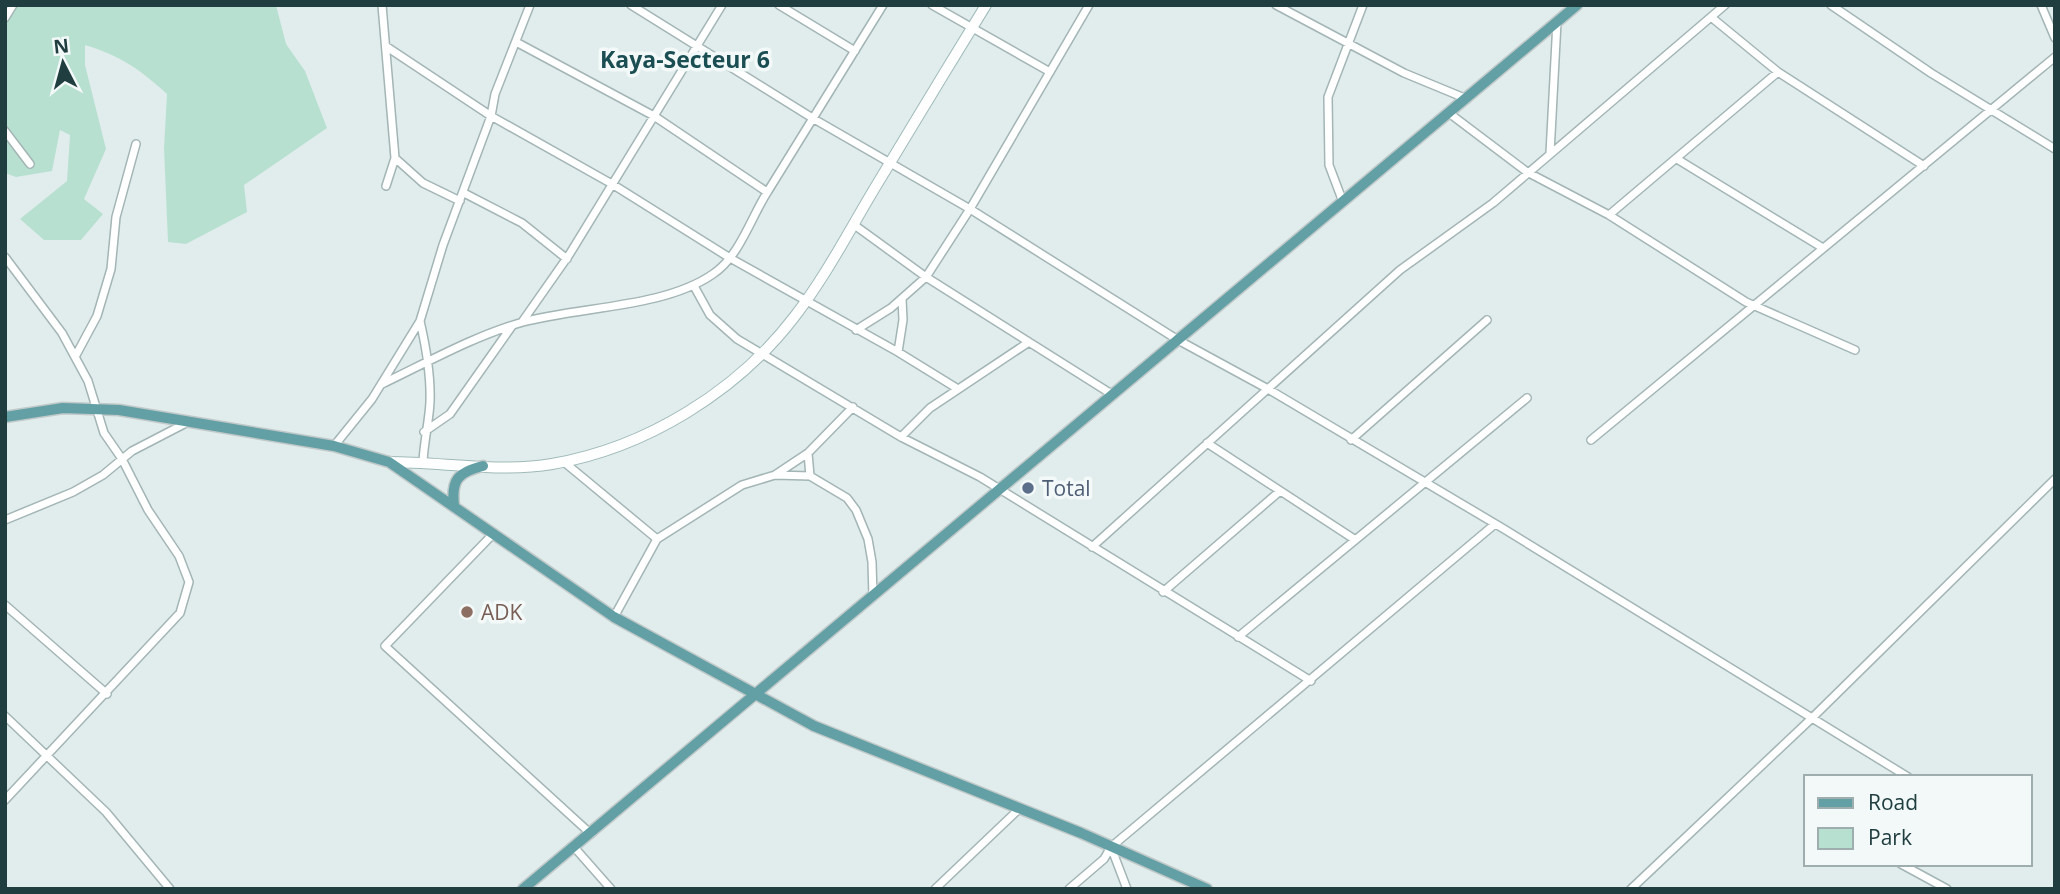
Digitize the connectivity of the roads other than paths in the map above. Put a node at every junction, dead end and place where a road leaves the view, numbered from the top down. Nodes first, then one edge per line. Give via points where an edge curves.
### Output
1 (13, 5) edge
2 (382, 5) edge
3 (530, 5) edge
4 (631, 5) edge
5 (723, 5) edge
6 (779, 5) edge
7 (883, 5) edge
8 (932, 5) edge
9 (986, 5) edge
10 (1089, 5) edge
11 (1276, 5) edge
12 (1363, 5) edge
13 (1577, 5) edge
14 (1725, 5) edge
15 (1831, 5) edge
16 (2041, 5) edge
17 (1711, 17) junction
18 (5, 18) edge
19 (1557, 22) junction
20 (971, 29) junction
21 (2055, 38) edge
22 (516, 42) junction
23 (1347, 44) junction
24 (695, 46) junction
25 (387, 47) junction
26 (855, 51) junction
27 (2055, 57) edge
28 (1050, 72) junction
29 (1778, 72) junction
30 (1467, 99) junction
31 (1992, 110) junction
32 (1450, 113) junction
33 (491, 116) junction
34 (654, 116) junction
35 (814, 119) junction
36 (5, 131) edge
37 (136, 144) dead end
38 (2055, 149) edge
39 (1550, 153) junction
40 (395, 158) junction
41 (1677, 159) junction
42 (891, 161) junction
43 (30, 164) dead end
44 (1924, 166) junction
45 (1527, 172) junction
46 (612, 184) junction
47 (386, 186) dead end
48 (767, 192) junction
49 (464, 193) junction
50 (460, 201) junction
51 (1343, 202) junction
52 (970, 209) junction
53 (1609, 215) junction
54 (853, 224) junction
55 (1823, 248) junction
56 (5, 257) edge
57 (730, 258) junction
58 (566, 259) junction
59 (926, 277) junction
60 (694, 286) junction
61 (902, 299) junction
62 (806, 302) junction
63 (1754, 306) junction
64 (1487, 320) dead end
65 (420, 321) junction
66 (522, 322) junction
67 (512, 326) junction
68 (856, 330) junction
69 (1178, 340) junction
70 (1029, 342) junction
71 (1856, 350) dead end
72 (898, 352) junction
73 (762, 354) junction
74 (75, 357) junction
75 (428, 363) junction
76 (382, 384) junction
77 (958, 389) junction
78 (1268, 389) junction
79 (1113, 395) junction
80 (1527, 398) dead end
81 (853, 407) junction
82 (95, 408) junction
83 (5, 417) edge
84 (188, 422) junction
85 (424, 432) junction
86 (901, 437) junction
87 (1351, 440) junction
88 (1591, 440) dead end
89 (1208, 443) junction
90 (334, 446) junction
91 (808, 453) junction
92 (122, 459) junction
93 (389, 462) junction
94 (423, 462) junction
95 (564, 462) junction
96 (483, 466) junction
97 (775, 475) junction
98 (810, 476) junction
99 (2055, 479) edge
100 (1422, 482) junction
101 (999, 491) junction
102 (1280, 491) junction
103 (454, 505) junction
104 (7, 518) edge
105 (1495, 524) junction
106 (494, 533) junction
107 (657, 539) junction
108 (1354, 539) junction
109 (1092, 548) junction
110 (1163, 592) junction
111 (873, 598) junction
112 (5, 605) edge
113 (614, 617) junction
114 (1238, 637) junction
115 (1311, 681) junction
116 (107, 694) junction
117 (755, 694) junction
118 (5, 716) edge
119 (1812, 718) junction
120 (47, 756) junction
121 (1905, 775) edge
122 (5, 800) edge
123 (1018, 809) junction
124 (591, 834) junction
125 (574, 847) junction
126 (1111, 847) junction
127 (1905, 866) edge
128 (170, 889) edge
129 (523, 889) edge
130 (611, 889) edge
131 (935, 889) edge
132 (1069, 889) edge
133 (1127, 889) edge
134 (1207, 889) edge
135 (1631, 889) edge
136 (1947, 889) edge

1 - 18 street
2 - 25 street
3 - 22 street
4 - 24 street
5 - 24 street
6 - 26 street
7 - 26 street
8 - 20 street
9 - 20 main road
10 - 28 street
11 - 23 street
12 - 23 street
13 - 19 main road
14 - 17 street
15 - 31 street
16 - 21 street
17 - 29 street
17 - 39 street
19 - 30 main road
19 - 39 street
20 - 28 street
20 - 42 main road
22 - 33 street
22 - 34 street
23 - 30 street
23 - 51 street via 1328,97 1329,164
24 - 34 street
24 - 35 street
25 - 33 street
25 - 40 street
26 - 35 street
27 - 31 street
28 - 52 street
29 - 41 street
29 - 44 street
30 - 32 main road
31 - 38 street
31 - 44 street
32 - 45 street
32 - 51 main road
33 - 46 street
33 - 49 street
34 - 46 street
34 - 48 street
35 - 42 street
35 - 48 street
36 - 43 street
37 - 74 street via 116,217 111,269 97,316
39 - 45 street
40 - 47 street
40 - 50 street via 423,183
41 - 53 street
41 - 55 street
42 - 52 street
42 - 54 main road
44 - 55 street
45 - 53 street
45 - 78 street via 1493,203 1400,270
46 - 57 street
46 - 58 street
48 - 57 street
49 - 50 street
49 - 58 street via 522,223
50 - 65 street
51 - 69 main road
52 - 59 street
52 - 69 street
53 - 63 street
54 - 59 street
54 - 62 main road
55 - 63 street
56 - 74 street via 45,308
57 - 60 street
57 - 62 street
58 - 66 street
59 - 61 street
59 - 70 street
60 - 66 street via 644,301
60 - 73 street via 719,325
61 - 68 street
61 - 72 street
62 - 68 street
62 - 73 main road
63 - 71 street
63 - 88 street
64 - 87 street
65 - 75 street
65 - 76 street
66 - 67 street
67 - 75 street
67 - 85 street via 450,414
68 - 72 street
69 - 78 street
69 - 79 main road
70 - 77 street
70 - 79 street
72 - 77 street
73 - 81 street
73 - 95 main road via 701,405 633,439
74 - 82 street
75 - 76 street
75 - 85 street via 430,404
76 - 90 street
77 - 86 street via 929,408
78 - 87 street
78 - 89 street
79 - 101 main road
80 - 100 street
81 - 86 street
81 - 91 street
82 - 83 main road
82 - 84 main road
82 - 92 street via 104,433
84 - 90 main road
84 - 92 street
85 - 94 street
86 - 101 street via 949,459
87 - 100 street
89 - 102 street
89 - 109 street
90 - 93 main road
91 - 97 street
91 - 98 street
92 - 104 street via 73,492
92 - 116 street via 179,556 189,582 180,613
93 - 94 main road
93 - 103 main road
94 - 96 main road
95 - 96 main road
95 - 107 street
96 - 103 main road via 457,477
97 - 98 street
97 - 107 street via 742,485
98 - 111 street via 837,490 856,510 872,562
99 - 119 street
100 - 105 street
100 - 108 street
101 - 109 street
101 - 111 main road
102 - 108 street
102 - 110 street
103 - 106 main road
105 - 115 street
105 - 119 street
106 - 113 main road
106 - 124 street via 385,646
107 - 113 street
108 - 114 street
109 - 110 street
110 - 114 street
111 - 117 main road
112 - 116 street
113 - 117 main road
114 - 115 street
115 - 126 street
116 - 120 street
117 - 123 main road via 814,726
117 - 124 main road
118 - 120 street
119 - 121 street
119 - 135 street
120 - 122 street
120 - 128 street via 106,813
123 - 126 main road
123 - 131 street
124 - 125 main road
125 - 129 main road
125 - 130 street
126 - 132 street via 1104,859
126 - 133 street
126 - 134 main road
127 - 136 street

